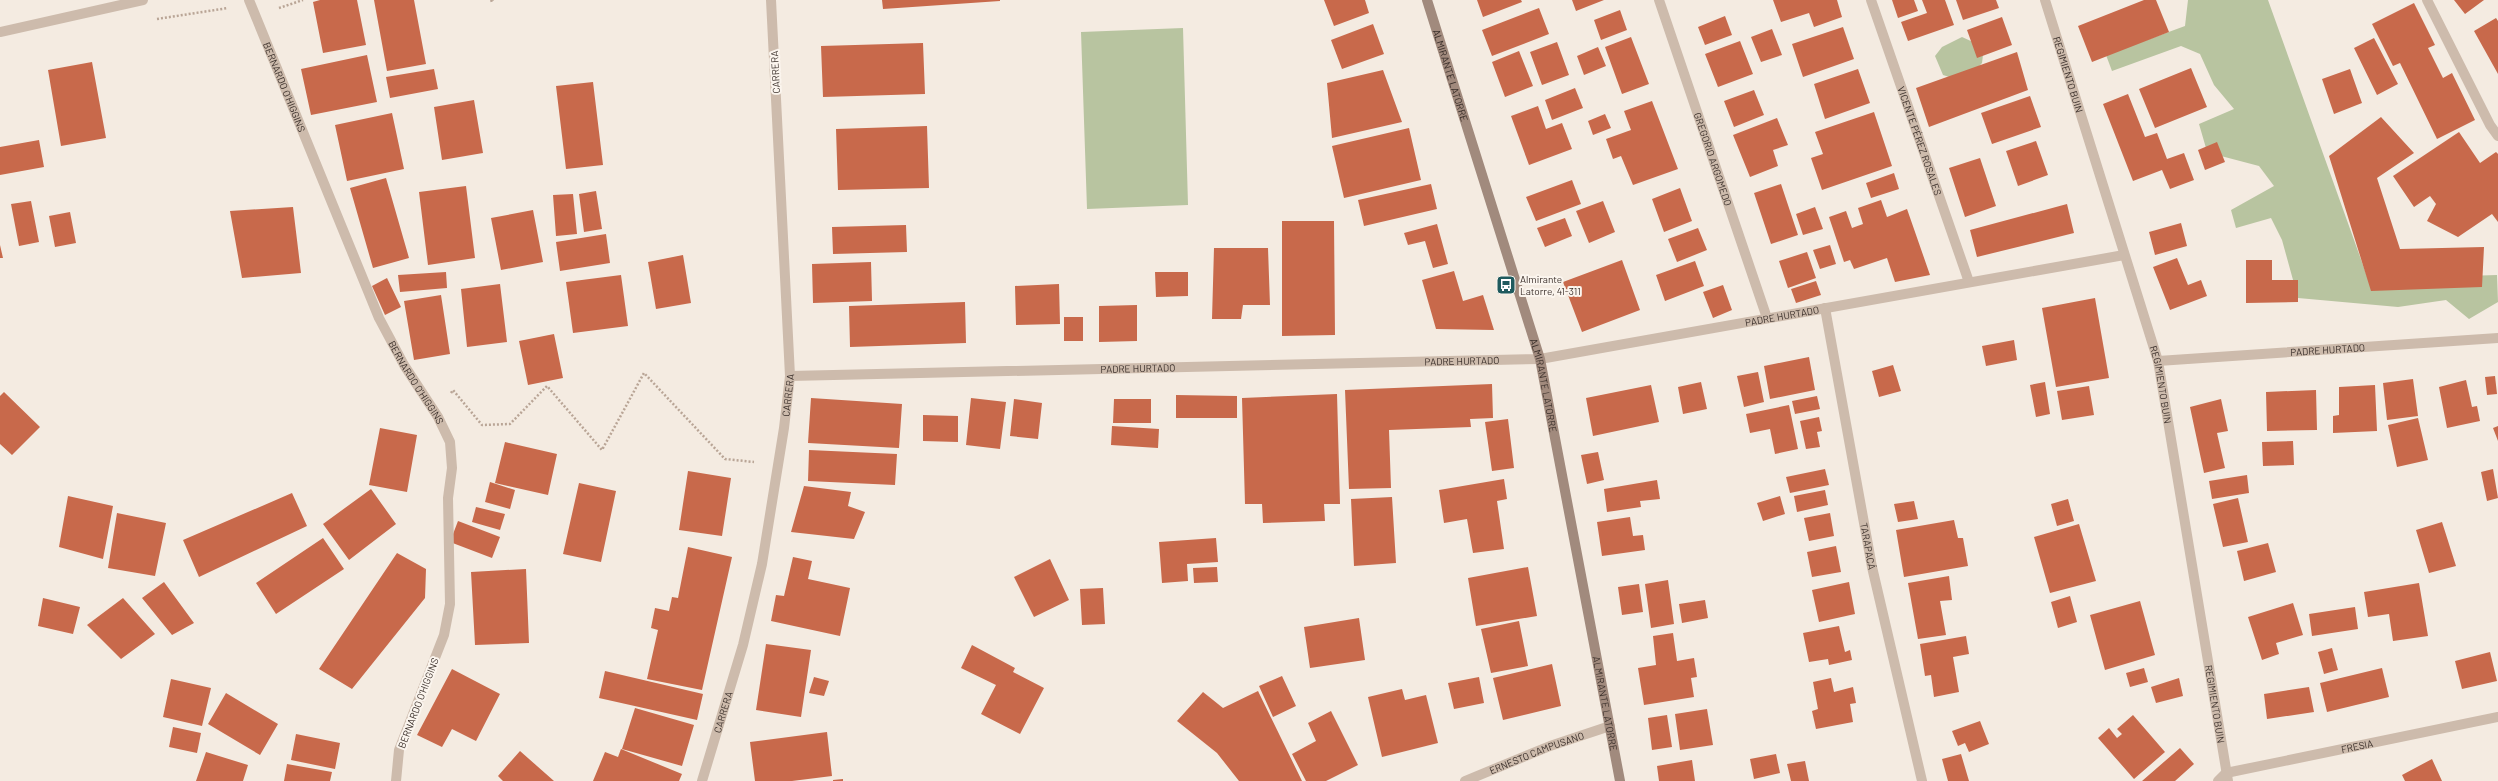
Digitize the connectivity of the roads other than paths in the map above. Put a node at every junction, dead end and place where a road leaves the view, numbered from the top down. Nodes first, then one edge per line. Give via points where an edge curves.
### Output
1 (143, 0) edge
2 (249, 0) edge
3 (771, 0) edge
4 (1427, 0) edge
5 (1659, 0) edge
6 (1871, 0) edge
7 (2045, 0) edge
8 (2427, 0) edge
9 (0, 32) edge
10 (2498, 136) edge
11 (2124, 255) junction
12 (1969, 282) junction
13 (1825, 308) junction
14 (1767, 318) junction
15 (2498, 338) edge
16 (1540, 359) junction
17 (2158, 361) junction
18 (790, 376) junction
19 (2498, 717) edge
20 (1610, 726) junction
21 (2227, 777) edge
22 (396, 781) edge
23 (702, 781) edge
24 (1465, 781) edge
25 (1620, 781) edge
26 (1922, 781) edge
27 (2218, 781) edge

1 - 9 street
2 - 22 street, BERNARDO O'HIGGINS via 379,318 404,365 438,416 450,442 450,604 444,635 399,750
3 - 18 street, CARRERA
4 - 16 main road, ALMIRANTE LATORRE
5 - 14 street, GREGORIO ARGOMEDO
6 - 12 street, VICENTE PÉREZ ROSALES
7 - 11 street, REGIMIENTO BUIN
8 - 10 street via 2490,125
11 - 12 street, PADRE HURTADO
11 - 17 street, REGIMIENTO BUIN
12 - 13 street, PADRE HURTADO
13 - 14 street, PADRE HURTADO
13 - 26 street, TARAPACÁ via 1872,567
14 - 16 street, PADRE HURTADO
15 - 17 street, PADRE HURTADO
16 - 18 street, PADRE HURTADO
16 - 20 main road, ALMIRANTE LATORRE
17 - 21 street, REGIMIENTO BUIN
18 - 23 street, CARRERA via 762,564 743,646
19 - 21 street, FRESIA
20 - 24 street, ERNESTO CAMPUSANO via 1550,746
20 - 25 main road, ALMIRANTE LATORRE
21 - 27 street

